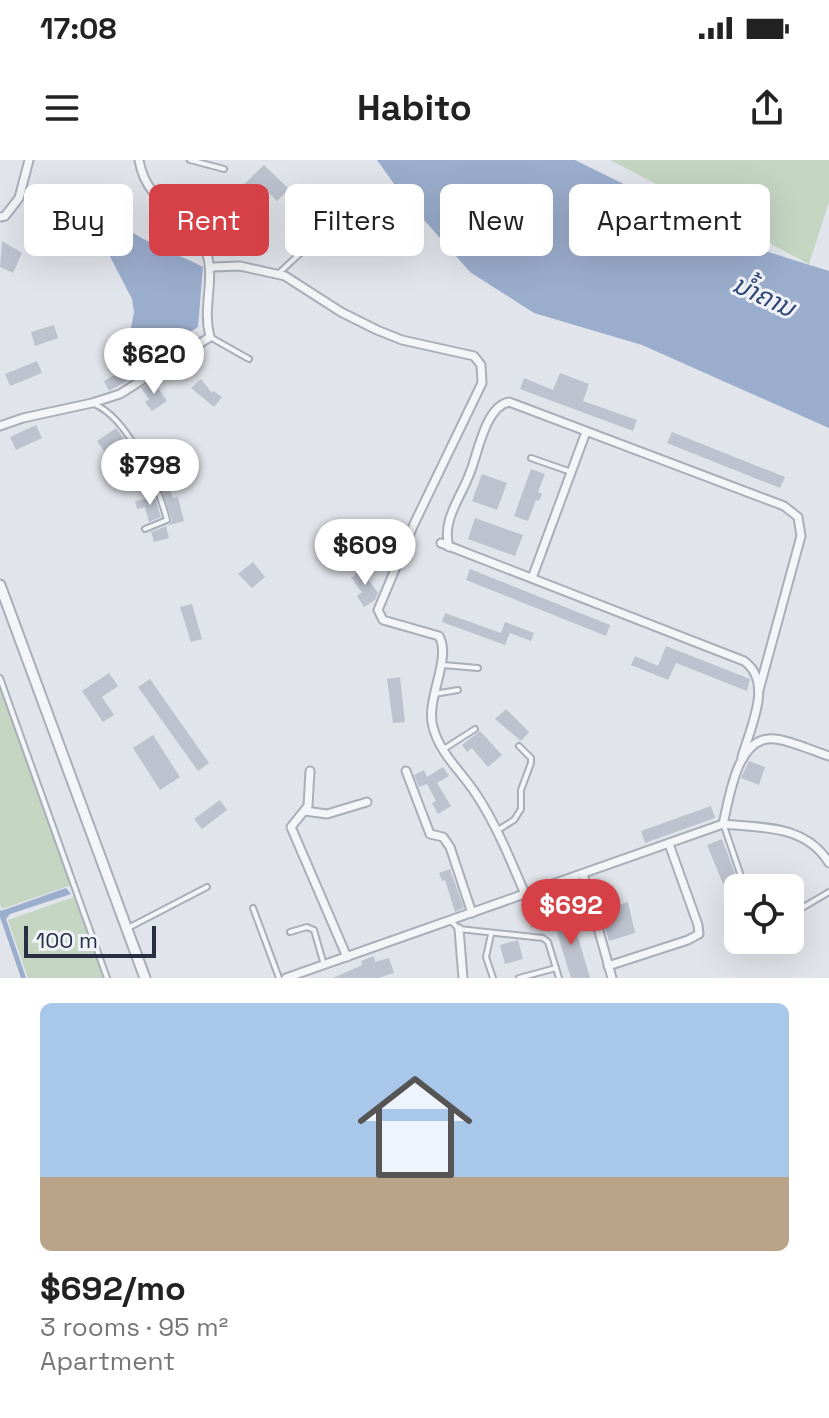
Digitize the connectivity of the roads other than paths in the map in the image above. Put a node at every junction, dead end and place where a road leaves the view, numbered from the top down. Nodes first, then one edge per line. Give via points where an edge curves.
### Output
1 (29, 160) edge
2 (139, 160) edge
3 (190, 160) edge
4 (224, 169) dead end
5 (0, 217) edge
6 (297, 256) edge
7 (212, 267) junction
8 (279, 273) junction
9 (210, 337) junction
10 (249, 359) dead end
11 (92, 403) junction
12 (0, 426) edge
13 (586, 432) junction
14 (531, 458) dead end
15 (571, 472) junction
16 (145, 529) dead end
17 (532, 578) junction
18 (0, 585) edge
19 (440, 664) junction
20 (478, 668) dead end
21 (0, 678) edge
22 (458, 690) dead end
23 (759, 690) junction
24 (434, 694) junction
25 (475, 729) dead end
26 (519, 746) dead end
27 (442, 750) junction
28 (829, 756) edge
29 (742, 757) junction
30 (310, 771) dead end
31 (406, 771) dead end
32 (367, 802) dead end
33 (305, 811) junction
34 (723, 824) junction
35 (495, 831) junction
36 (669, 844) junction
37 (829, 863) edge
38 (583, 874) junction
39 (740, 874) edge
40 (207, 887) dead end
41 (829, 892) edge
42 (525, 894) junction
43 (804, 907) edge
44 (253, 908) dead end
45 (472, 913) junction
46 (450, 920) junction
47 (127, 929) junction
48 (459, 929) junction
49 (290, 932) dead end
50 (491, 934) junction
51 (347, 957) junction
52 (324, 965) junction
53 (608, 966) junction
54 (556, 968) junction
55 (292, 977) edge
56 (107, 978) edge
57 (145, 978) edge
58 (279, 978) edge
59 (463, 978) edge
60 (493, 978) edge
61 (519, 978) edge
62 (559, 978) edge
63 (612, 978) edge

1 - 5 street via 19,198
2 - 7 street via 151,192 202,239
3 - 4 lane
6 - 8 lane
7 - 8 street
7 - 9 street via 205,323
8 - 19 street via 377,330 474,356 481,365 482,383 378,610 383,620 439,636
9 - 10 lane
9 - 11 street via 120,394
11 - 12 street
11 - 16 lane via 105,409 147,463 167,520
13 - 15 street
13 - 17 street via 509,402 502,404 486,426 450,518 445,545
13 - 23 street via 784,506 798,517 801,536
14 - 15 lane
15 - 17 street
17 - 23 street via 744,661 754,667
18 - 47 street
19 - 20 lane
19 - 24 street
21 - 56 lane
22 - 24 lane
23 - 29 street
24 - 27 street via 431,718
25 - 27 lane
26 - 35 lane via 531,758 521,809
27 - 35 street via 476,794
28 - 29 street via 772,739 758,742
29 - 34 street
30 - 33 street
31 - 45 street via 430,834 443,837 450,847
32 - 33 street via 327,814
33 - 51 street via 292,830
34 - 36 street
34 - 37 street via 799,835 816,845
34 - 39 lane
35 - 42 street
36 - 38 street
36 - 53 street via 699,934
38 - 42 street
38 - 53 street
40 - 47 lane
41 - 43 lane
42 - 45 street
44 - 58 lane
45 - 46 street
46 - 48 lane
46 - 51 street
47 - 57 street
48 - 50 lane
48 - 59 street
49 - 52 lane via 314,930
50 - 54 lane via 543,938
50 - 60 lane via 486,957
51 - 52 street
52 - 55 street
53 - 63 street
54 - 61 lane
54 - 62 lane

